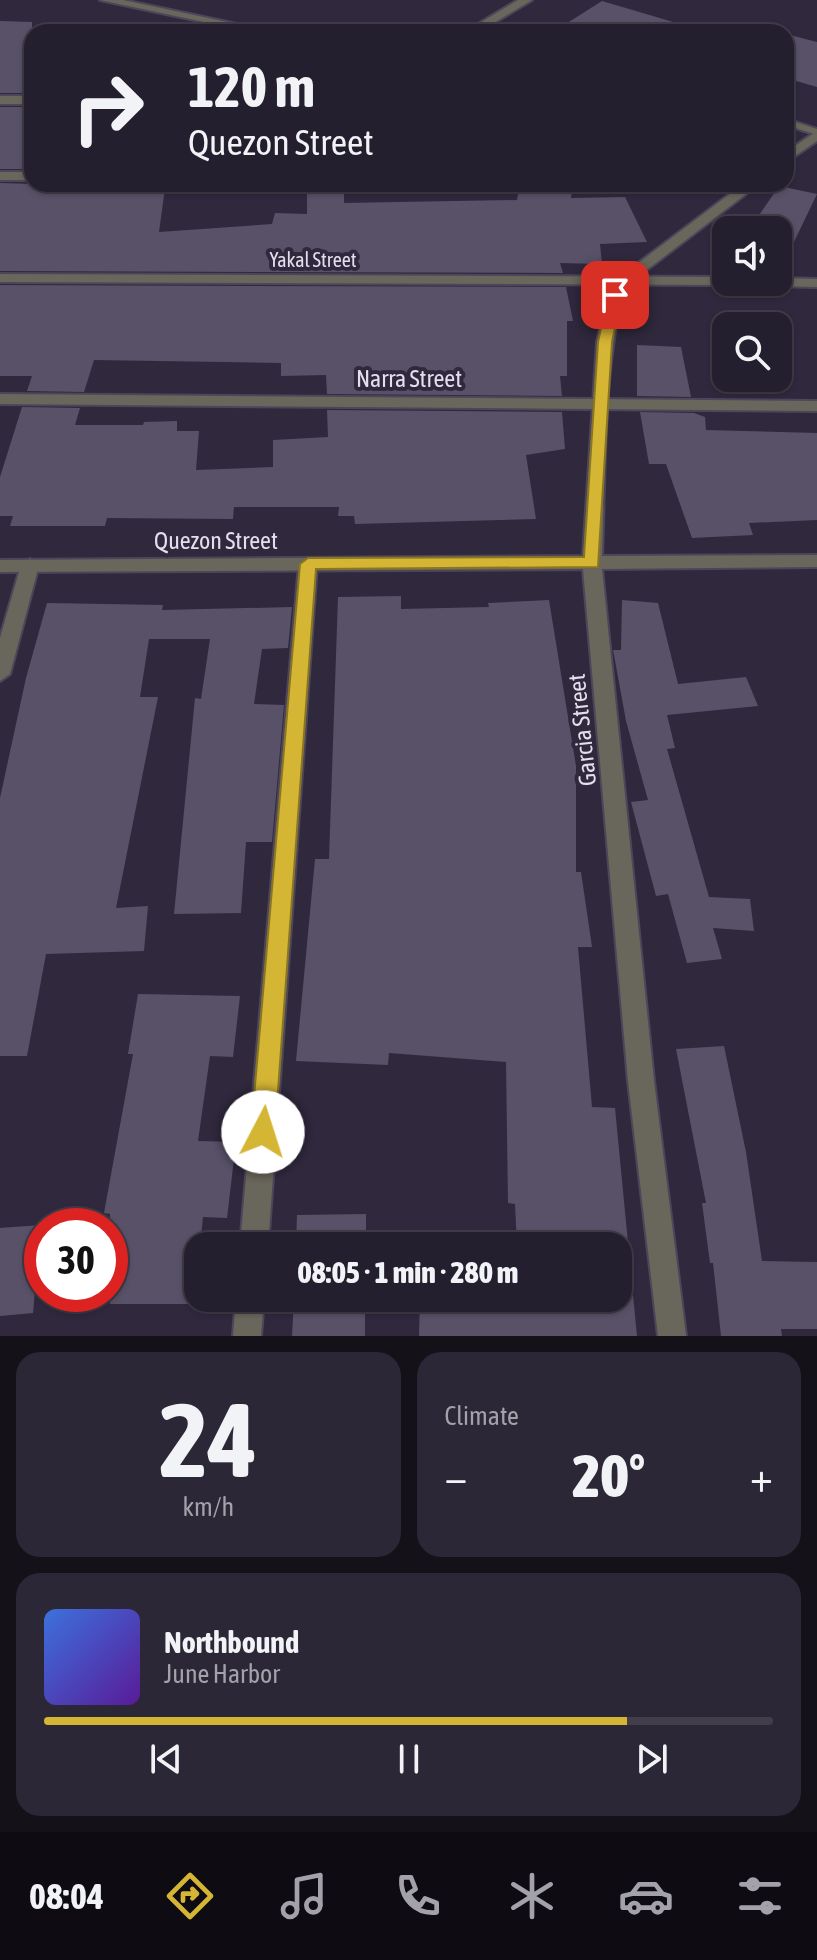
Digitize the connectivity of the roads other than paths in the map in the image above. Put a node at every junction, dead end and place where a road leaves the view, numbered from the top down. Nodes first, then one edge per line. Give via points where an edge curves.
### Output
1 (106, 0) edge
2 (493, 0) edge
3 (522, 2) edge
4 (228, 24) edge
5 (485, 24) edge
6 (0, 100) edge
7 (24, 100) edge
8 (794, 125) edge
9 (817, 134) edge
10 (794, 152) edge
11 (0, 176) edge
12 (24, 176) edge
13 (741, 192) edge
14 (0, 278) edge
15 (626, 279) junction
16 (712, 281) edge
17 (792, 282) edge
18 (817, 283) edge
19 (0, 399) edge
20 (604, 403) junction
21 (817, 406) edge
22 (817, 561) edge
23 (592, 563) junction
24 (308, 564) junction
25 (30, 565) junction
26 (0, 566) edge
27 (0, 674) edge
28 (255, 1232) edge
29 (249, 1312) edge
30 (247, 1336) edge
31 (672, 1336) edge

1 - 4 street
2 - 3 street
3 - 5 street
6 - 7 street
8 - 9 lane
9 - 10 street
11 - 12 street
13 - 15 street, Garcia Street
14 - 15 street, Yakal Street
15 - 16 street, Yakal Street
15 - 20 street, Garcia Street via 609,312
17 - 18 street
19 - 20 street, Narra Street
20 - 21 street, Narra Street
20 - 23 street, Garcia Street
22 - 23 street, Quezon Street
23 - 24 street, Quezon Street
23 - 31 street, Garcia Street via 641,1081
24 - 25 street, Quezon Street
24 - 28 street
25 - 26 street, Quezon Street
25 - 27 street
29 - 30 street

